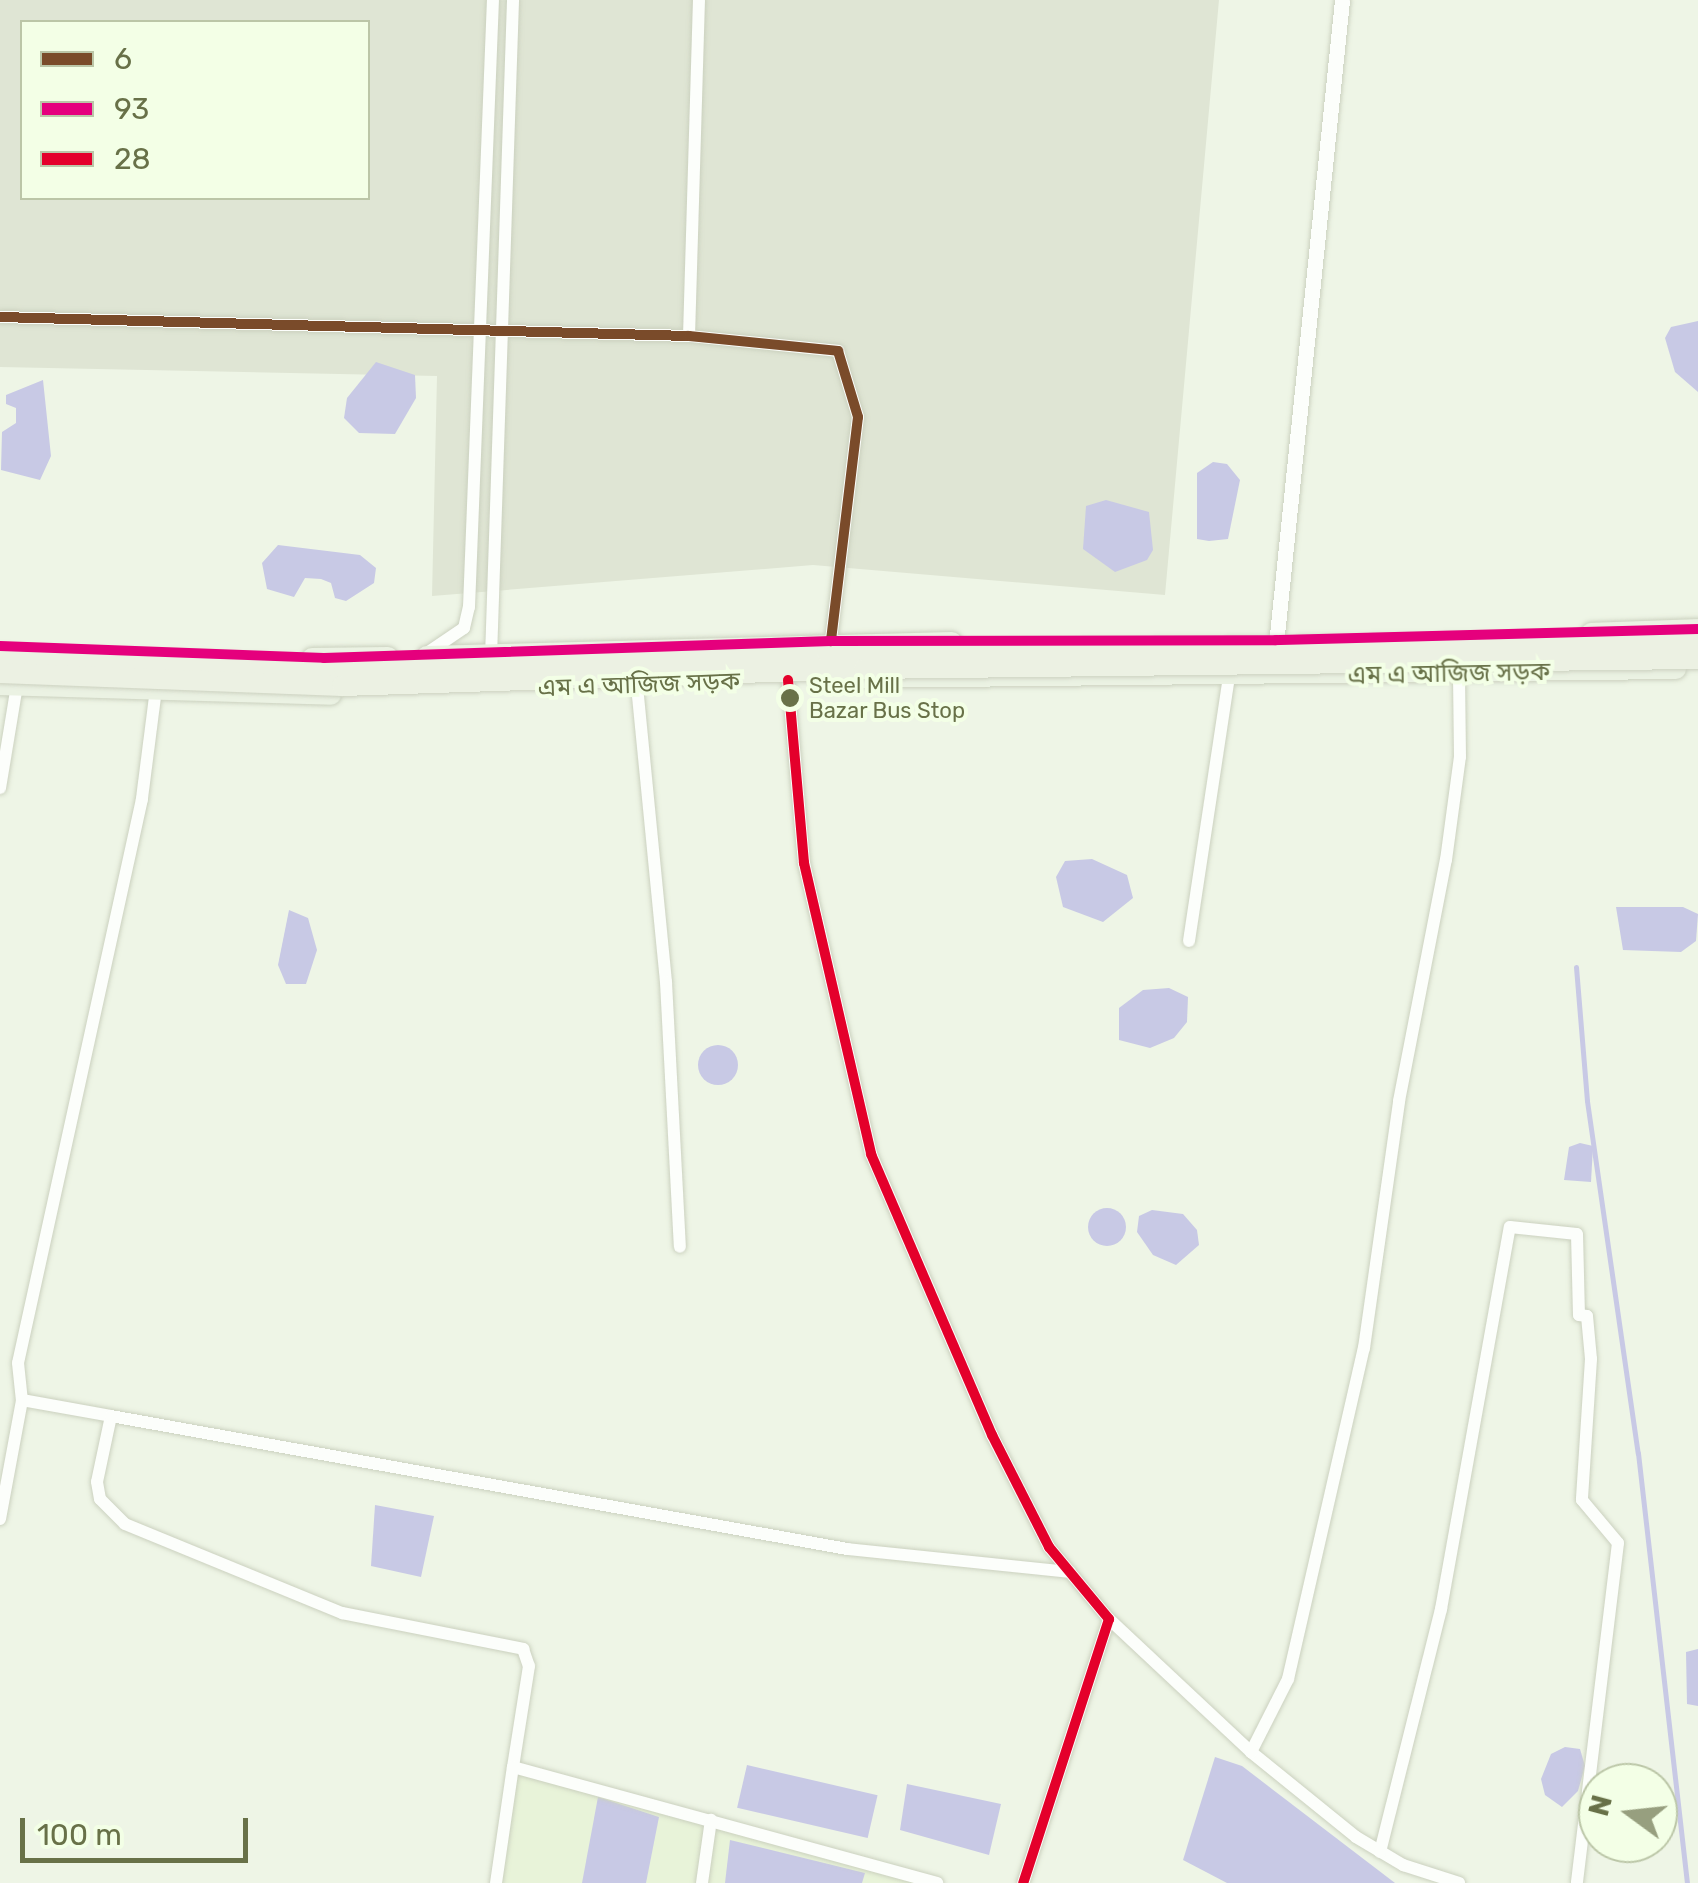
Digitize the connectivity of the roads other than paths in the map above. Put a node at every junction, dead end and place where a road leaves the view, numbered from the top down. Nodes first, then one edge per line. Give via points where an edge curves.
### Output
1 (493, 0) edge
2 (513, 0) edge
3 (699, 0) edge
4 (1342, 0) edge
5 (0, 317) edge
6 (481, 330) junction
7 (500, 330) junction
8 (689, 336) junction
9 (1698, 629) edge
10 (1276, 640) junction
11 (831, 641) junction
12 (1698, 641) edge
13 (0, 646) edge
14 (491, 652) junction
15 (0, 656) edge
16 (418, 656) junction
17 (1698, 658) edge
18 (1698, 668) edge
19 (1459, 673) junction
20 (1229, 678) junction
21 (1274, 678) junction
22 (788, 680) junction
23 (5, 681) edge
24 (637, 686) junction
25 (156, 689) junction
26 (491, 690) junction
27 (0, 788) edge
28 (1189, 941) dead end
29 (680, 1247) dead end
30 (22, 1400) junction
31 (110, 1416) junction
32 (0, 1519) edge
33 (1070, 1572) junction
34 (1109, 1620) junction
35 (1251, 1752) junction
36 (514, 1767) junction
37 (712, 1820) junction
38 (1380, 1852) junction
39 (496, 1883) edge
40 (702, 1883) edge
41 (938, 1883) edge
42 (1023, 1883) edge
43 (1458, 1883) edge
44 (1577, 1883) edge

1 - 6 street
2 - 7 street
3 - 8 street
4 - 10 street
5 - 6 street
6 - 7 street
6 - 16 street via 469,607 457,635
7 - 8 street
7 - 14 street
8 - 11 street via 838,351 858,417
9 - 10 main road
10 - 11 main road
10 - 21 street
11 - 14 main road
12 - 15 highway, bridge via 827,653 344,668
13 - 16 main road
14 - 16 main road
14 - 26 street
17 - 23 highway, bridge via 864,669 342,686
18 - 19 main road, এম এ আজিজ সড়ক
19 - 21 main road, এম এ আজিজ সড়ক
19 - 35 street via 1460,757 1446,860 1399,1102 1364,1348 1288,1679
20 - 21 main road, এম এ আজিজ সড়ক
20 - 22 main road, এম এ আজিজ সড়ক
20 - 28 street
22 - 24 main road, এম এ আজিজ সড়ক
22 - 33 street via 804,863 871,1154 992,1436 1049,1547
23 - 25 main road, এম এ আজিজ সড়ক
23 - 27 street
24 - 26 main road, এম এ আজিজ সড়ক
24 - 29 street via 666,982
25 - 26 main road, এম এ আজিজ সড়ক via 316,695
25 - 30 street via 142,799 18,1363
30 - 31 street
30 - 32 street
31 - 33 street via 793,1540
31 - 36 street via 96,1482 100,1499 126,1524 342,1614 523,1649 528,1666
33 - 34 street
34 - 35 street
34 - 42 street
35 - 38 street
36 - 37 street
36 - 39 street
37 - 40 street
37 - 41 street
38 - 43 street
38 - 44 street via 1442,1609 1510,1227 1577,1234 1579,1315 1587,1316 1592,1359 1582,1500 1618,1543

